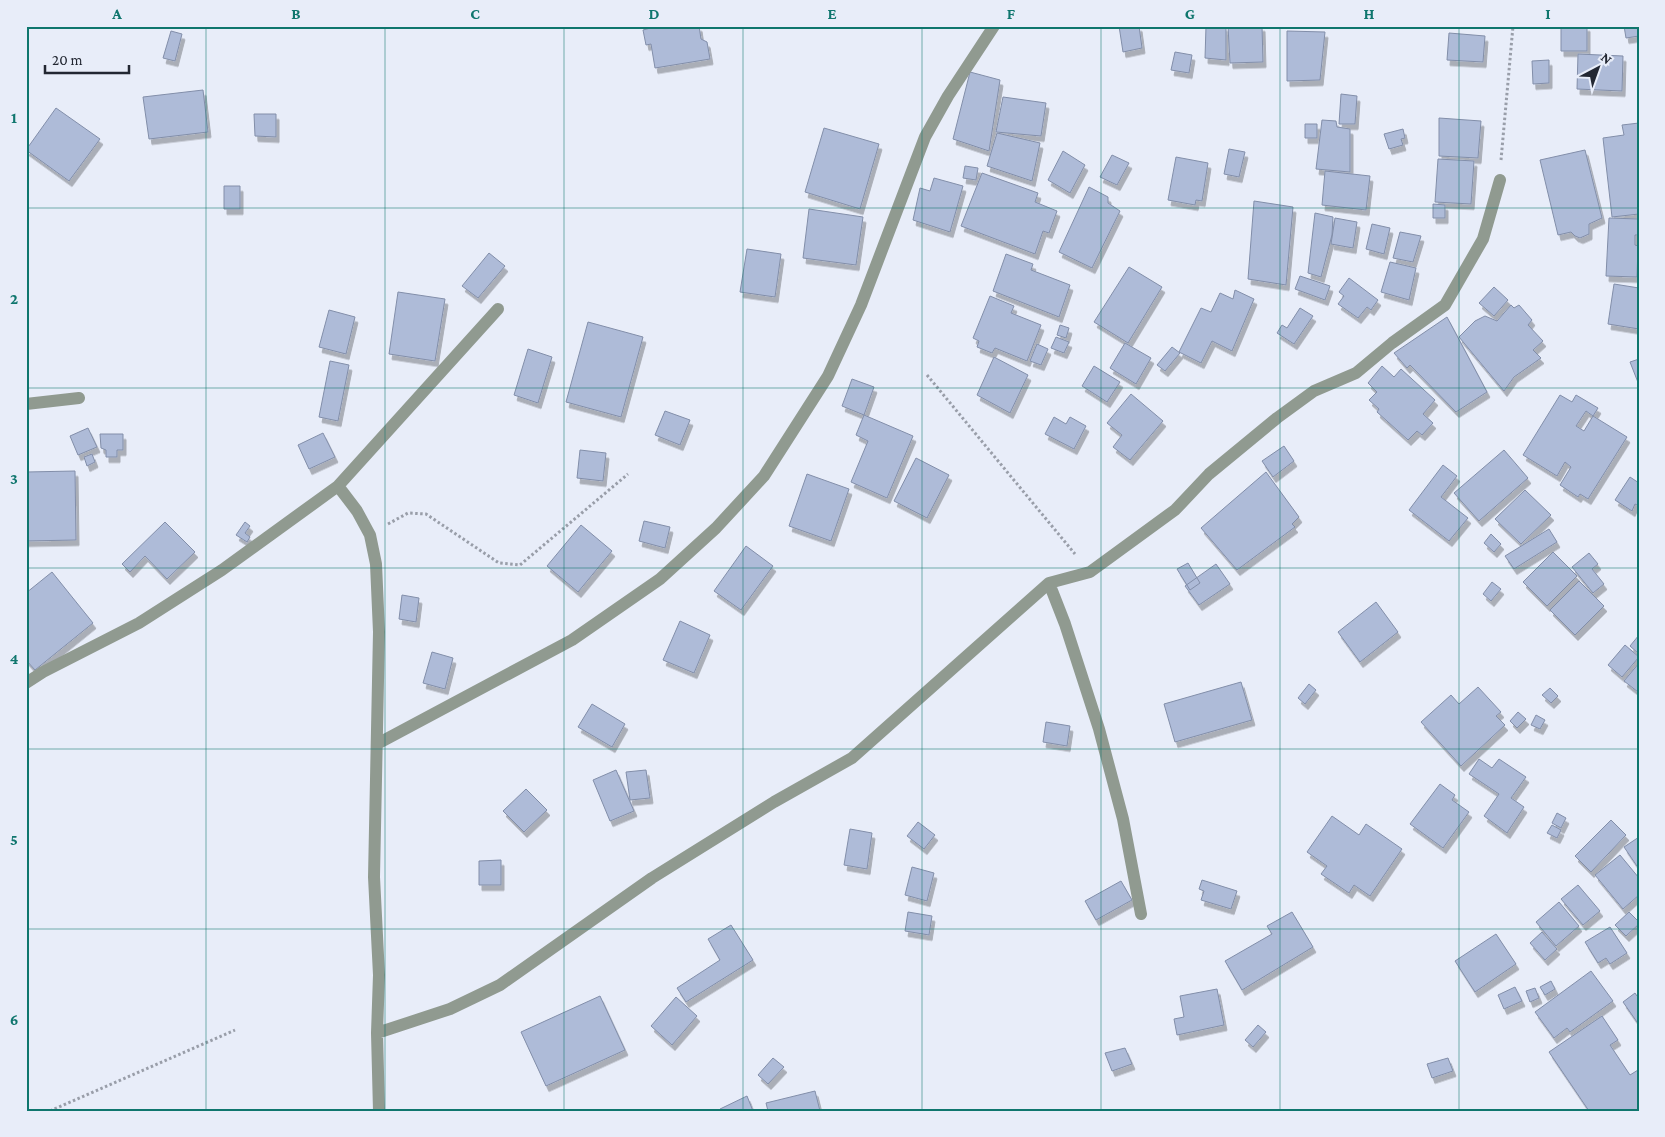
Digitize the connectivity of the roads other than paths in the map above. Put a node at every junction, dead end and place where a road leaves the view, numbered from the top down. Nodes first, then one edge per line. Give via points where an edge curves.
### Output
1 (994, 26) edge
2 (1500, 180) road end
3 (498, 309) dead end
4 (80, 398) dead end
5 (26, 404) edge
6 (338, 486) junction
7 (1049, 583) junction
8 (26, 683) edge
9 (377, 744) junction
10 (1141, 914) dead end
11 (377, 1033) junction
12 (379, 1111) edge

1 - 9 street via 925,138 861,305 828,376 764,476 716,528 660,579 580,634
2 - 7 street via 1483,239 1445,305 1356,373 1314,391 1299,402 1209,474 1175,510 1090,572
3 - 6 street
4 - 5 street
6 - 8 street via 222,570 164,607
6 - 9 street via 370,535 376,564
7 - 10 street via 1066,624 1099,729 1123,819
7 - 11 street via 852,758 652,878 500,985 450,1008
9 - 11 street via 374,877 379,975
11 - 12 street

